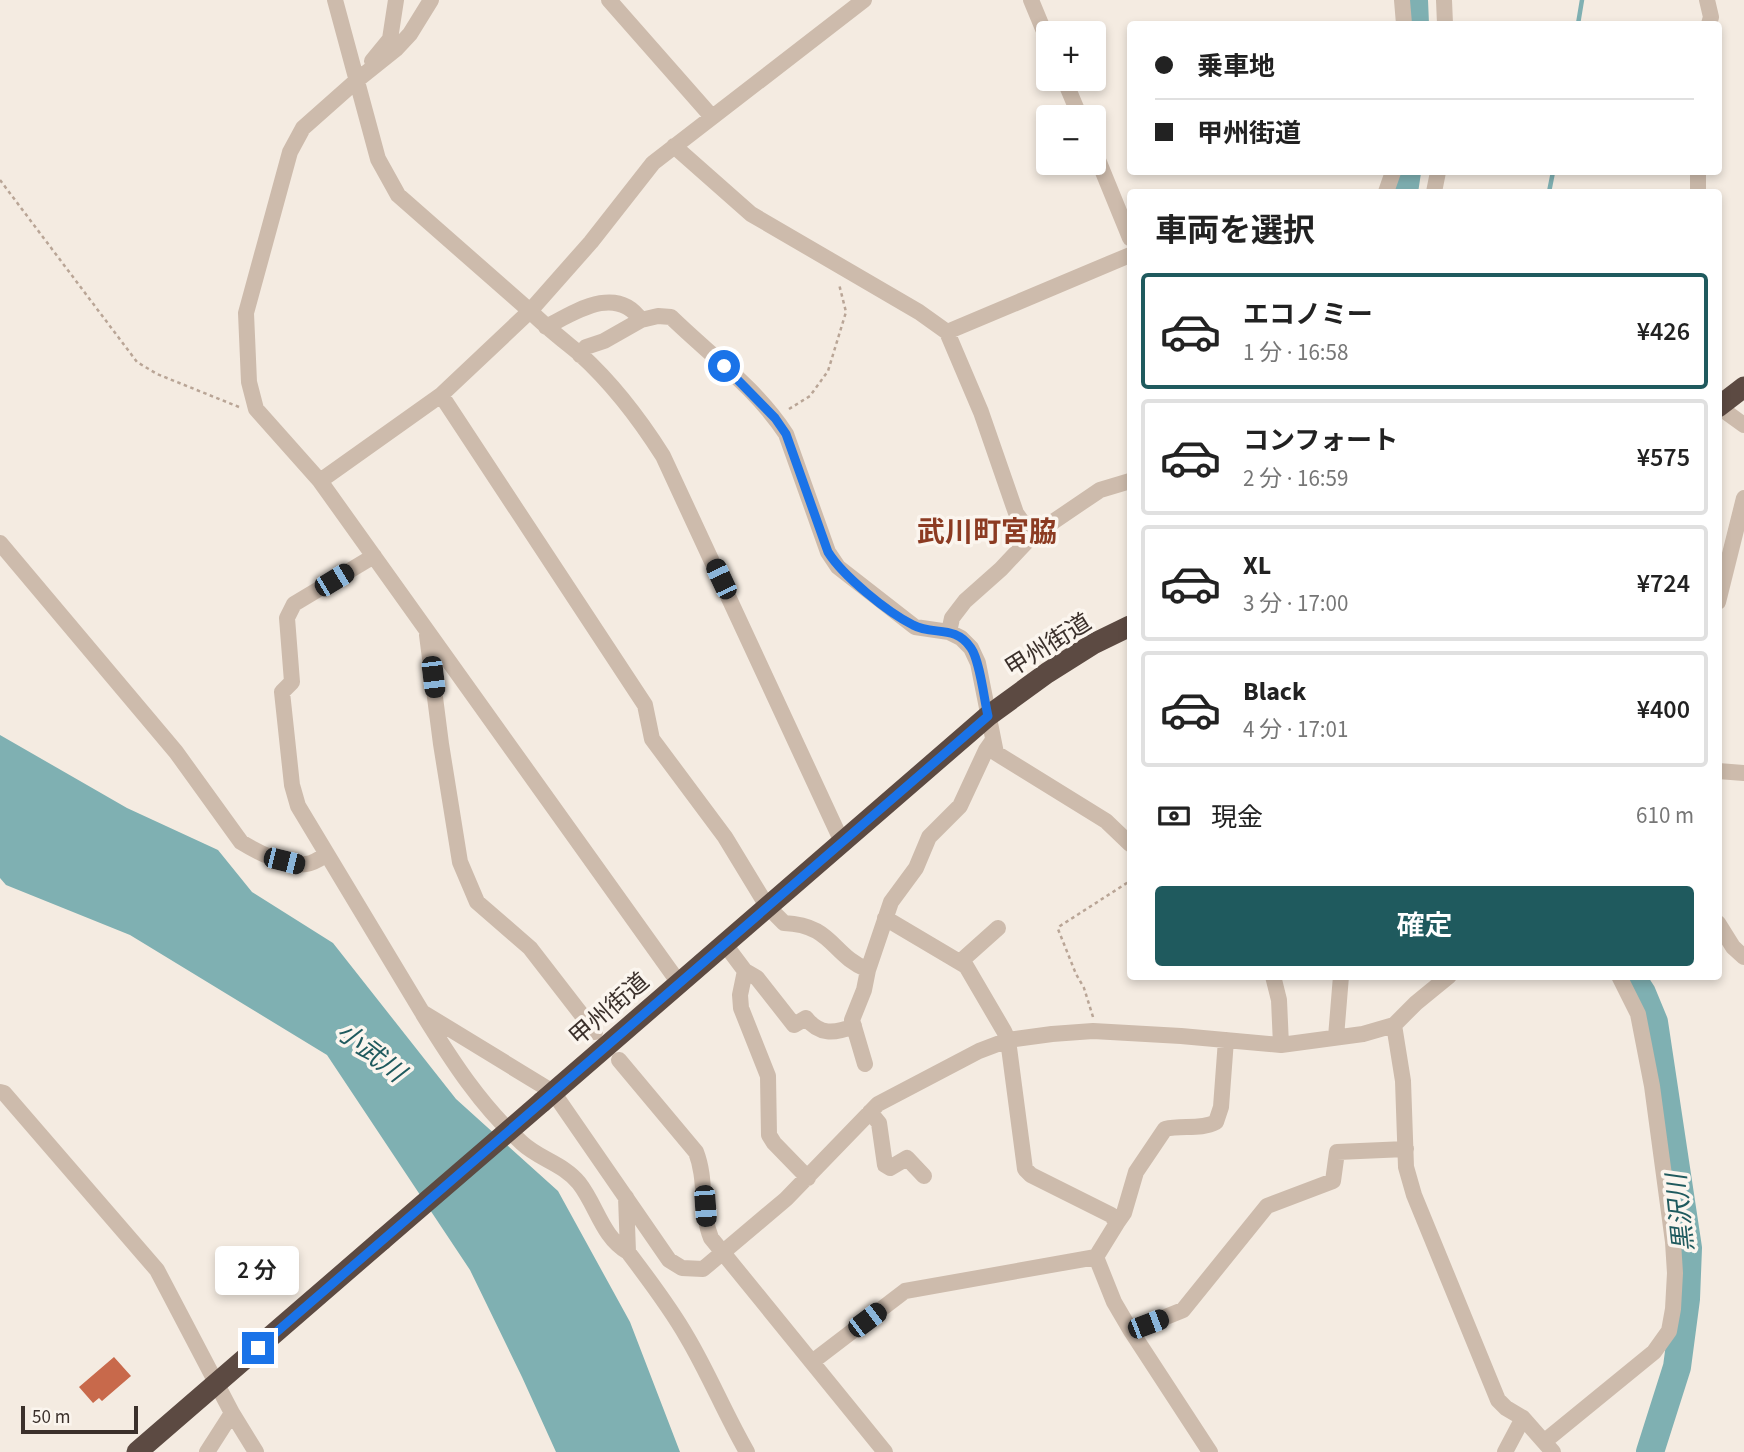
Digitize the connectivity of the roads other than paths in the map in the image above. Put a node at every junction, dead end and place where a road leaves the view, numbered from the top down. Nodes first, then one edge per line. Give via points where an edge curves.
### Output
1 (335, 0) edge
2 (396, 0) edge
3 (431, 0) edge
4 (608, 0) edge
5 (864, 0) edge
6 (1031, 0) edge
7 (1402, 0) edge
8 (1444, 0) edge
9 (1707, 0) edge
10 (1040, 21) edge
11 (1404, 21) edge
12 (1445, 21) edge
13 (1710, 21) edge
14 (356, 81) junction
15 (712, 117) junction
16 (674, 146) junction
17 (1104, 175) edge
18 (1127, 231) edge
19 (1127, 255) edge
20 (530, 311) junction
21 (641, 320) junction
22 (545, 327) junction
23 (947, 332) junction
24 (580, 355) junction
25 (1744, 387) edge
26 (441, 395) junction
27 (1722, 405) edge
28 (1722, 409) edge
29 (1744, 425) edge
30 (320, 481) junction
31 (1127, 482) edge
32 (1744, 498) edge
33 (1032, 536) junction
34 (0, 543) edge
35 (374, 556) junction
36 (1722, 586) edge
37 (1127, 627) edge
38 (427, 632) junction
39 (949, 632) junction
40 (988, 716) junction
41 (993, 740) junction
42 (1722, 771) edge
43 (1744, 772) edge
44 (1127, 841) edge
45 (842, 842) junction
46 (327, 854) junction
47 (767, 906) junction
48 (885, 918) junction
49 (998, 928) dead end
50 (1722, 929) edge
51 (724, 943) junction
52 (1744, 957) edge
53 (960, 962) junction
54 (869, 970) junction
55 (745, 971) junction
56 (1274, 980) edge
57 (1341, 980) edge
58 (1444, 980) edge
59 (1621, 980) edge
60 (680, 983) junction
61 (422, 1012) junction
62 (1394, 1025) junction
63 (854, 1026) junction
64 (595, 1032) dead end
65 (1336, 1037) junction
66 (1008, 1040) junction
67 (1226, 1040) junction
68 (1281, 1045) junction
69 (619, 1060) dead end
70 (865, 1064) dead end
71 (0, 1093) edge
72 (548, 1097) junction
73 (870, 1112) junction
74 (1406, 1149) junction
75 (924, 1176) dead end
76 (808, 1178) junction
77 (626, 1197) junction
78 (1118, 1223) junction
79 (723, 1251) junction
80 (628, 1252) junction
81 (1096, 1257) junction
82 (1131, 1331) junction
83 (811, 1362) junction
84 (216, 1384) junction
85 (232, 1413) junction
86 (1522, 1419) junction
87 (1549, 1447) edge
88 (137, 1452) edge
89 (207, 1452) edge
90 (256, 1452) edge
91 (747, 1452) edge
92 (885, 1452) edge
93 (1210, 1452) edge
94 (1505, 1452) edge

1 - 14 street
2 - 14 street via 390,39
3 - 14 street via 410,34
4 - 15 street
5 - 15 street
6 - 10 street
7 - 11 street
8 - 12 street
9 - 13 street
14 - 20 street via 378,159 398,195
14 - 30 street via 303,128 290,152 246,313 249,382 256,409
15 - 16 street
16 - 20 street via 653,163
16 - 23 street via 751,214
17 - 18 street
19 - 23 street
20 - 22 street
20 - 26 street
21 - 22 street via 633,309 609,302 589,305
21 - 24 street via 586,347
21 - 39 street via 671,317 775,418 786,434 828,552 838,567 915,627
22 - 24 street
23 - 33 street via 1016,513
24 - 45 street via 639,418 663,456
25 - 27 highway
26 - 30 street
26 - 47 street via 645,705 652,738
28 - 29 street
30 - 35 street
31 - 33 street via 1100,490
32 - 36 street
33 - 39 street via 965,601 952,618
34 - 46 street via 176,752 241,842 269,857 300,864
35 - 38 street
35 - 46 street via 294,604 287,618 292,682 282,692 292,785 298,806
37 - 40 highway, 甲州街道 via 1070,658
38 - 60 street
38 - 64 street via 460,862 477,902 530,948
39 - 40 street via 971,648 978,663
40 - 41 street
40 - 45 highway, 甲州街道
41 - 44 street via 996,752 1106,821
41 - 48 street via 960,806 929,837
42 - 43 street
45 - 47 highway, 甲州街道
46 - 61 street
47 - 51 highway, 甲州街道
47 - 54 street via 784,923 820,931 855,965
48 - 53 street
48 - 54 street
49 - 53 street
50 - 52 street
51 - 55 street
51 - 60 highway, 甲州街道
53 - 66 street
54 - 63 street
55 - 63 street via 757,978 794,1025 806,1018 815,1030
55 - 76 street via 741,1008 768,1076 769,1135
56 - 68 street
57 - 65 street
58 - 62 street
59 - 87 street via 1638,1014 1652,1086 1674,1242 1673,1309 1669,1331 1654,1352
60 - 72 highway, 甲州街道
61 - 72 street
61 - 80 street via 455,1066 501,1124 579,1183 615,1245
62 - 65 street
62 - 74 street via 1403,1081
63 - 70 street
65 - 68 street
66 - 67 street via 1093,1031
66 - 73 street via 912,1085
66 - 78 street via 1025,1168
67 - 68 street
67 - 78 street via 1222,1107 1216,1122 1165,1129 1136,1172
69 - 79 street via 696,1152 706,1227
71 - 84 street via 157,1270
72 - 77 street
72 - 84 highway, 甲州街道, bridge
73 - 75 street via 879,1123 885,1165 890,1168 906,1158
73 - 76 street
74 - 82 street via 1337,1152 1333,1181 1267,1206 1183,1310
74 - 86 street via 1414,1195 1499,1399
76 - 79 street
77 - 79 street via 669,1260 682,1268 703,1269
77 - 80 street
78 - 81 street
79 - 83 street
80 - 91 street via 669,1307
81 - 82 street
81 - 83 street via 905,1291
82 - 93 street
83 - 92 street
84 - 85 street
84 - 88 highway, 甲州街道
85 - 89 street
85 - 90 street
86 - 87 street
86 - 94 street

